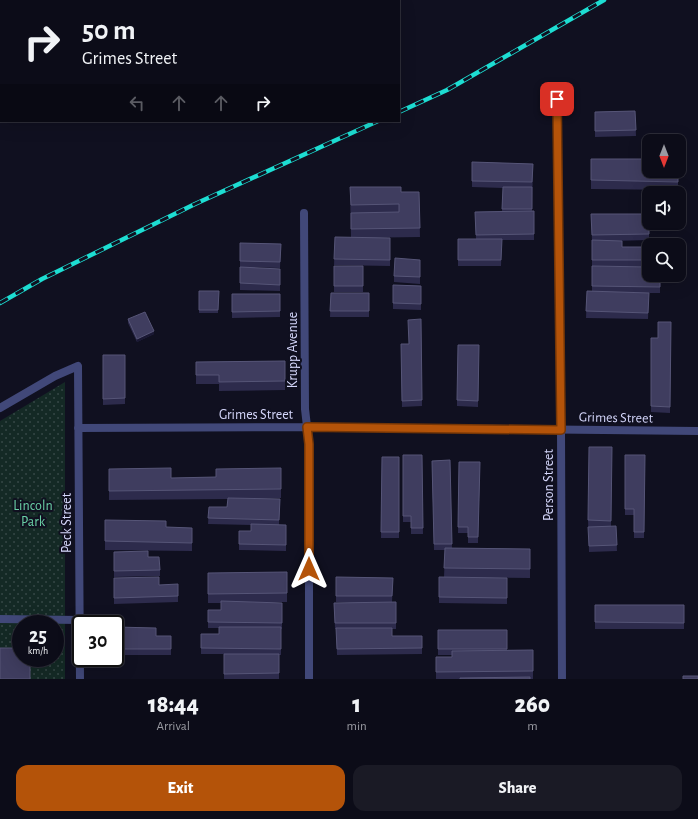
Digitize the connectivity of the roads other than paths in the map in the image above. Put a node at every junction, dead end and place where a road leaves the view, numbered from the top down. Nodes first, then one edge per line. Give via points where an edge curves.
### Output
1 (557, 99) dead end
2 (304, 213) dead end
3 (0, 408) edge
4 (307, 427) junction
5 (78, 428) junction
6 (561, 430) junction
7 (698, 431) edge
8 (79, 615) edge
9 (0, 619) edge
10 (72, 620) edge
11 (80, 667) edge
12 (80, 679) edge
13 (308, 679) edge
14 (562, 679) edge

1 - 6 street, Person Street
2 - 4 street, Krupp Avenue
3 - 5 street, Peck Street via 55,376 78,366
4 - 5 street, Grimes Street
4 - 6 street, Grimes Street
4 - 13 street, Krupp Avenue
5 - 8 street, Peck Street
6 - 7 street, Grimes Street
6 - 14 street, Person Street
9 - 10 street
11 - 12 street, Peck Street

